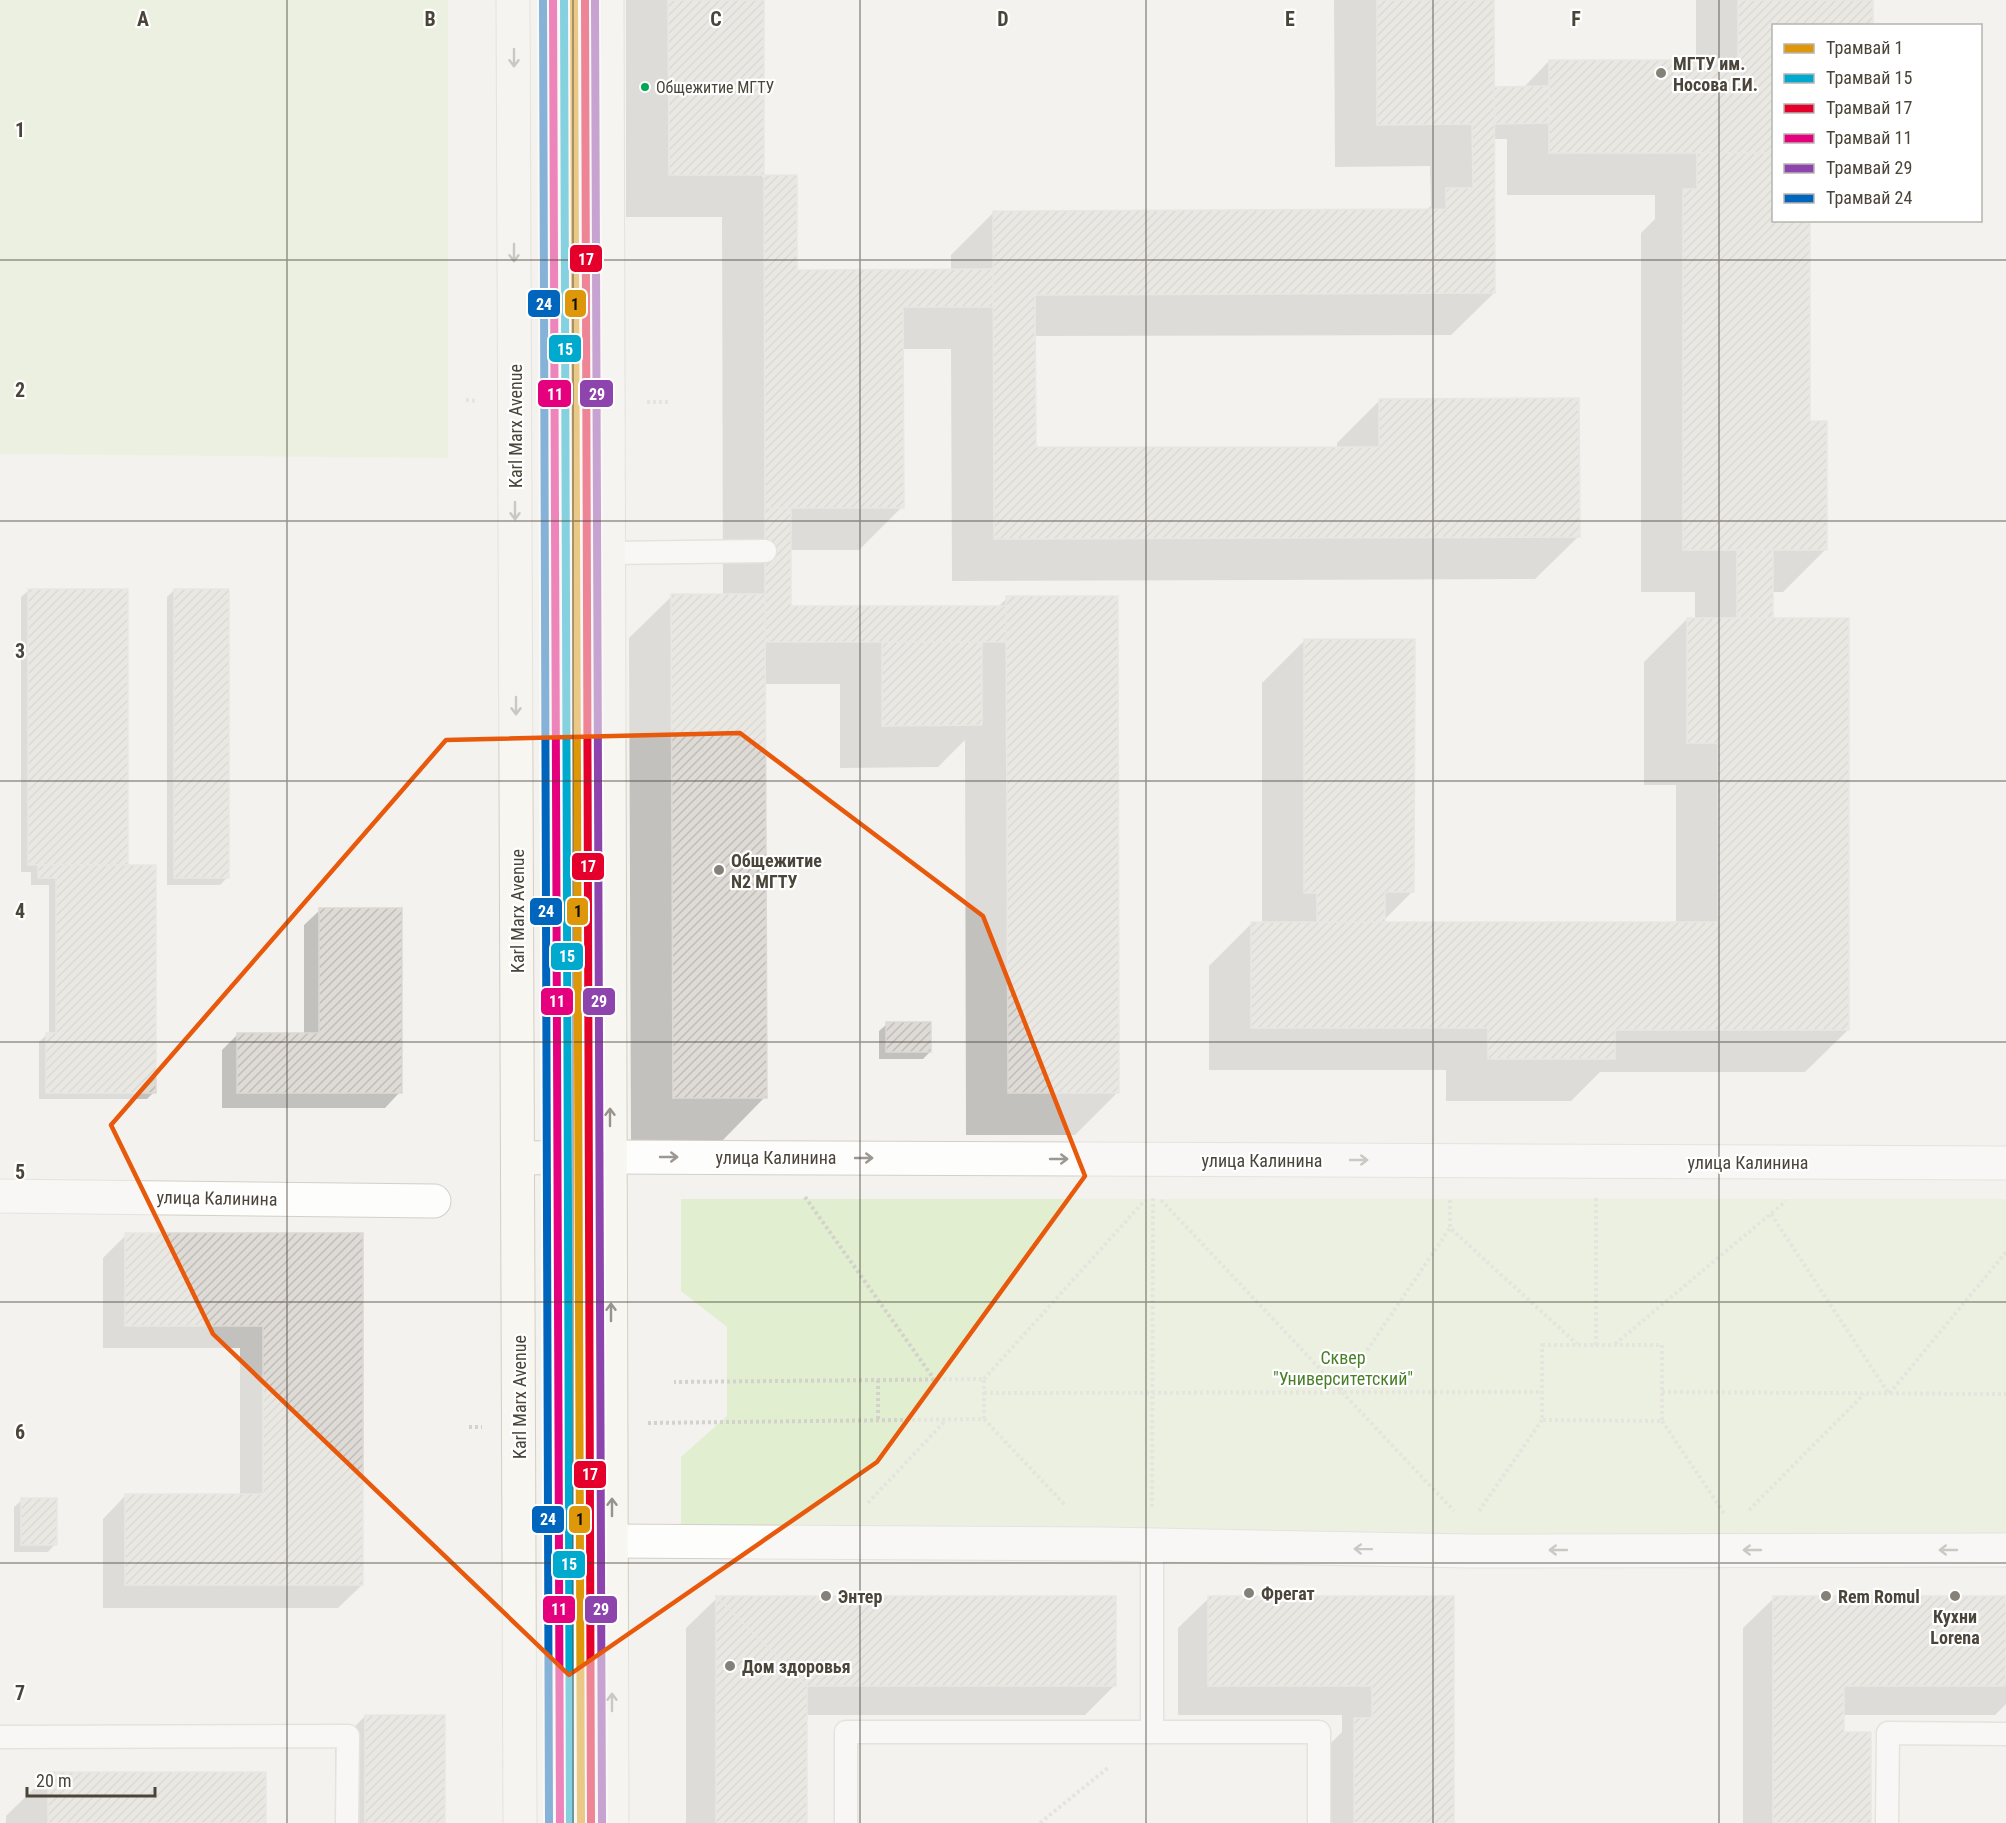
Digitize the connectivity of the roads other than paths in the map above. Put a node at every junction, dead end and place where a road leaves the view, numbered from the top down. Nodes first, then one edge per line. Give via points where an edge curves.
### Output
1 (513, 0) edge
2 (607, 0) edge
3 (765, 551) dead end
4 (609, 553) junction
5 (610, 1157) junction
6 (518, 1158) junction
7 (2006, 1163) edge
8 (0, 1196) edge
9 (434, 1201) dead end
10 (612, 1541) junction
11 (1152, 1544) junction
12 (2006, 1550) edge
13 (1152, 1732) junction
14 (2006, 1734) edge
15 (0, 1737) edge
16 (347, 1823) edge
17 (520, 1823) edge
18 (612, 1823) edge
19 (846, 1823) edge
20 (1319, 1823) edge
21 (1887, 1823) edge

1 -> 6 main road, Karl Marx Avenue
2 - 4 main road
3 - 4 lane
5 -> 4 main road
5 - 6 main road, улица Калинина
5 -> 7 street, улица Калинина
10 -> 5 main road
6 - 17 main road, Karl Marx Avenue
8 - 9 street, улица Калинина
10 - 11 street
18 -> 10 main road
12 -> 11 street via 1469,1551
11 - 13 lane
13 - 19 lane via 846,1732
13 - 20 lane via 1319,1732
14 - 21 lane via 1888,1733
15 - 16 lane via 348,1736

